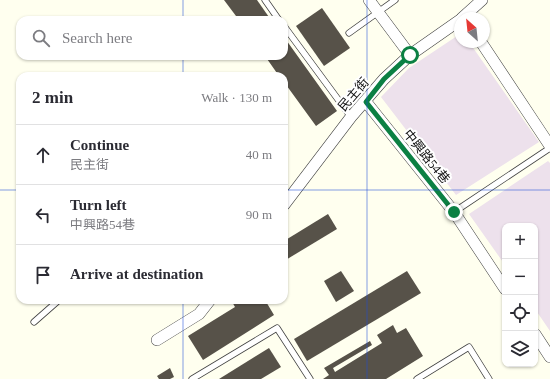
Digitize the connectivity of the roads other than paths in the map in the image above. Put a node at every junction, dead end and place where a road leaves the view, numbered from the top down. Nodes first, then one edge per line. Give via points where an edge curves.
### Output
1 (265, 0) edge
2 (369, 0) edge
3 (395, 0) edge
4 (482, 0) edge
5 (378, 12) junction
6 (469, 12) edge
7 (276, 16) edge
8 (454, 24) edge
9 (288, 31) edge
10 (349, 34) dead end
11 (484, 48) edge
12 (410, 55) junction
13 (366, 102) junction
14 (351, 117) junction
15 (550, 147) edge
16 (288, 200) edge
17 (454, 212) junction
18 (502, 284) edge
19 (54, 304) edge
20 (207, 304) edge
21 (34, 322) dead end
22 (538, 339) edge
23 (157, 340) dead end
24 (550, 357) edge
25 (192, 379) edge
26 (310, 379) edge
27 (417, 379) edge
28 (489, 379) edge

1 - 7 lane
2 - 5 street
3 - 5 lane
4 - 6 street, 民主街
5 - 10 lane
5 - 12 street
8 - 12 street, 民主街
9 - 14 lane
11 - 15 street
12 - 13 street, 民主街 via 384,79
13 - 14 street, 民主街
13 - 17 street, 中興路54巷
14 - 16 street, 民主街
15 - 17 lane
17 - 18 street, 中興路54巷
19 - 21 lane
20 - 23 street via 199,314
22 - 24 street
25 - 26 lane via 277,328
27 - 28 lane via 469,346

